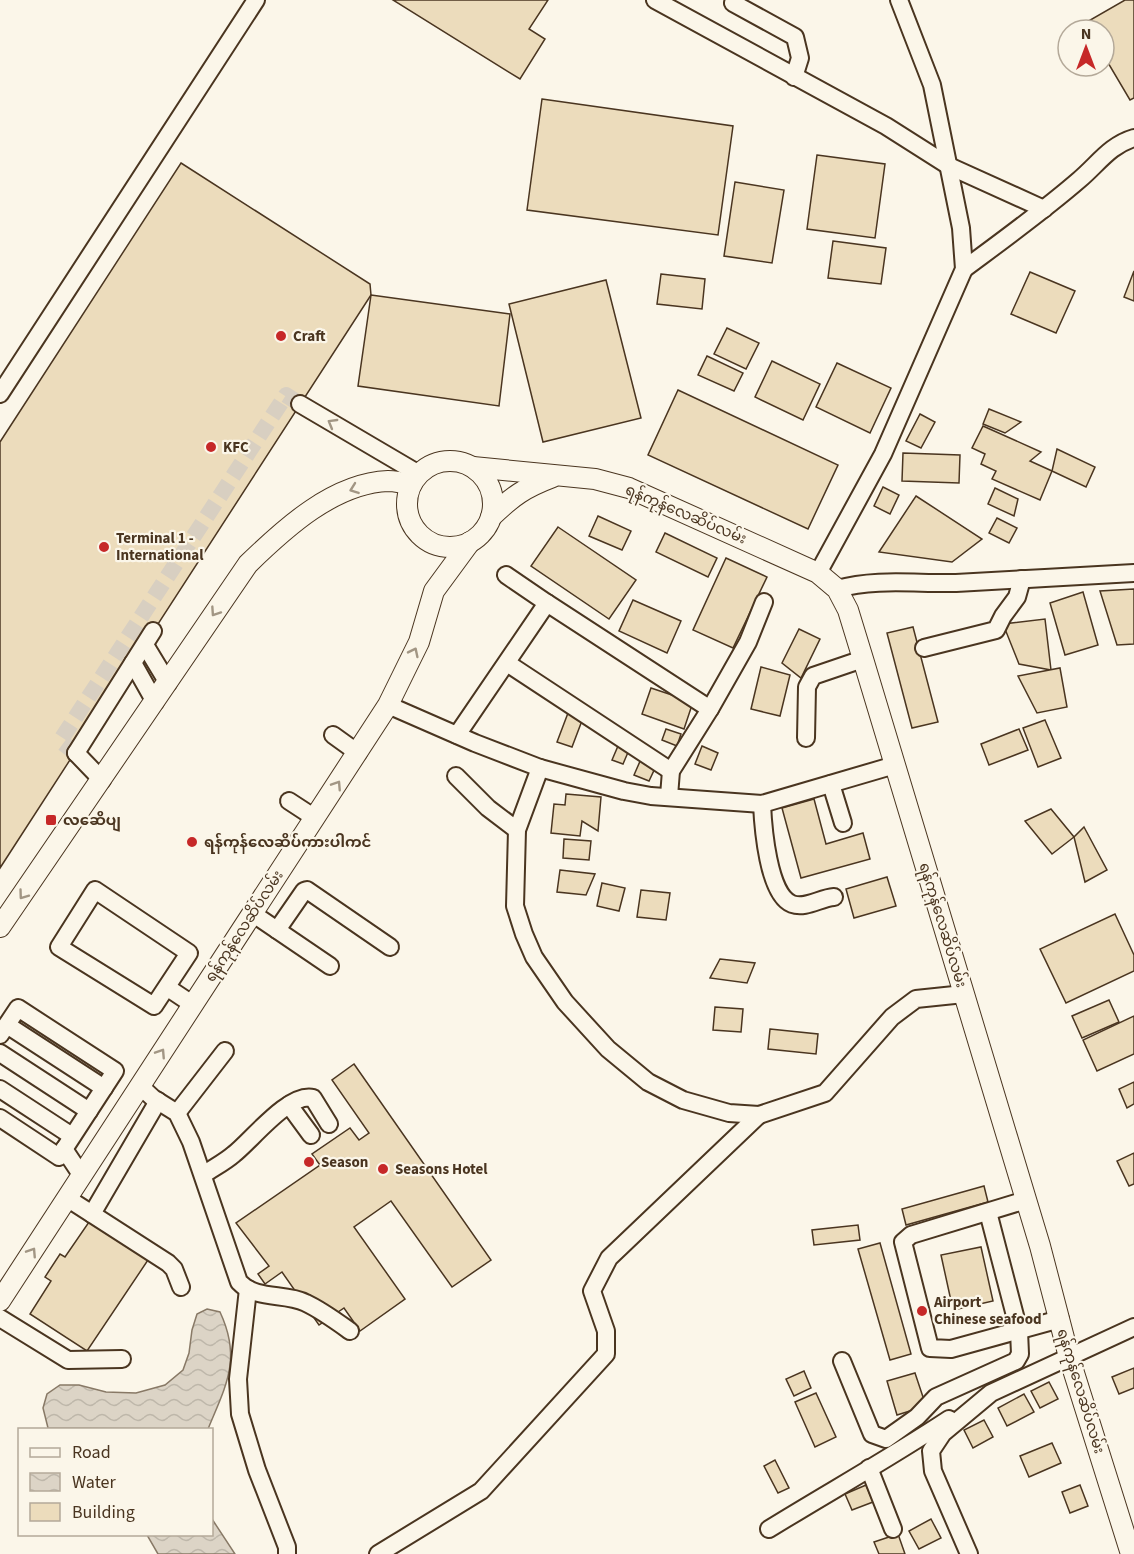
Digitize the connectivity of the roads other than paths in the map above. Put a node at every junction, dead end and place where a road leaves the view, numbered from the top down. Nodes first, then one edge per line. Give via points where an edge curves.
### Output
1 (256, 0) edge
2 (655, 0) edge
3 (899, 0) edge
4 (733, 3) dead end
5 (794, 77) junction
6 (1134, 138) edge
7 (949, 166) junction
8 (1044, 209) junction
9 (964, 269) junction
10 (0, 394) edge
11 (300, 404) tunnel mouth
12 (473, 467) junction
13 (558, 475) junction
14 (415, 479) junction
15 (491, 517) junction
16 (470, 542) junction
17 (818, 573) junction
18 (1134, 573) edge
19 (506, 575) dead end
20 (1022, 579) junction
21 (837, 589) junction
22 (764, 602) dead end
23 (547, 603) junction
24 (924, 648) dead end
25 (864, 659) junction
26 (133, 663) junction
27 (507, 663) junction
28 (168, 682) junction
29 (155, 702) junction
30 (388, 705) junction
31 (711, 709) junction
32 (333, 735) dead end
33 (458, 735) junction
34 (806, 738) dead end
35 (358, 753) junction
36 (895, 765) junction
37 (540, 768) junction
38 (671, 771) junction
39 (456, 776) dead end
40 (102, 780) junction
41 (831, 784) junction
42 (669, 796) junction
43 (289, 801) dead end
44 (762, 804) junction
45 (315, 818) junction
46 (843, 823) dead end
47 (517, 830) junction
48 (834, 897) dead end
49 (252, 913) junction
50 (0, 927) edge
51 (277, 930) junction
52 (390, 947) dead end
53 (330, 966) dead end
54 (168, 988) junction
55 (964, 994) junction
56 (192, 1004) junction
57 (3, 1030) edge
58 (225, 1051) dead end
59 (0, 1053) edge
60 (140, 1086) junction
61 (0, 1089) edge
62 (158, 1101) junction
63 (289, 1106) junction
64 (89, 1111) junction
65 (177, 1113) junction
66 (759, 1115) junction
67 (0, 1118) edge
68 (329, 1124) dead end
69 (310, 1135) dead end
70 (68, 1143) junction
71 (203, 1175) junction
72 (81, 1176) junction
73 (68, 1198) junction
74 (1026, 1200) junction
75 (988, 1212) junction
76 (92, 1214) junction
77 (181, 1287) dead end
78 (248, 1289) junction
79 (0, 1301) edge
80 (0, 1318) edge
81 (1060, 1319) junction
82 (1134, 1327) edge
83 (350, 1331) dead end
84 (1019, 1331) junction
85 (1070, 1357) junction
86 (122, 1359) dead end
87 (842, 1361) dead end
88 (973, 1407) junction
89 (869, 1468) junction
90 (769, 1529) dead end
91 (893, 1529) dead end
92 (287, 1554) edge
93 (378, 1554) edge
94 (969, 1554) edge
95 (1131, 1554) edge

1 - 10 street
2 - 5 street
3 - 7 street via 932,85
4 - 5 street via 795,37 800,58
5 - 7 street via 886,126
6 - 8 street via 1112,148
7 - 8 street
7 - 9 street
8 - 9 street
9 - 17 street via 883,454
14 -> 11 street
12 - 13 main road, ရန်ကုန်လေဆိပ်လမ်း
12 - 14 main road via 445,461 431,465
12 - 15 main road via 491,489
13 - 15 main road, ရန်ကုန်လေဆိပ်လမ်း via 527,487
13 - 17 main road, ရန်ကုန်လေဆိပ်လမ်း via 628,488
14 - 16 main road via 407,498 407,511 420,534 444,546
14 -> 28 main road via 371,483 340,494 283,530 248,564
15 - 16 main road
30 -> 16 main road, ရန်ကုန်လေဆိပ်လမ်း via 418,642 434,591
17 - 21 main road, ရန်ကုန်လေဆိပ်လမ်း
18 - 20 street
19 - 23 street
20 - 21 street via 873,583
20 - 24 street via 1017,597 996,630
21 - 25 main road, ရန်ကုန်လေဆိပ်လမ်း
22 - 31 street via 748,642
23 - 27 street
23 - 31 street
25 - 34 street via 810,680
25 - 36 main road, ရန်ကုန်လေဆိပ်လမ်း
26 - 28 street via 149,638
26 - 29 street
26 - 40 street via 76,753
27 - 33 street
27 - 38 street
28 - 29 main road
29 - 40 main road
30 - 33 street
30 - 35 main road, ရန်ကုန်လေဆိပ်လမ်း
31 - 38 street
32 - 35 street
33 - 37 street
45 -> 35 main road, ရန်ကုန်လေဆိပ်လမ်း
36 - 41 street
36 - 55 main road, ရန်ကုန်လေဆိပ်လမ်း
37 - 42 street via 624,791
37 - 47 street
38 - 42 street
39 - 47 street
40 -> 50 main road
41 - 44 street
41 - 46 street
42 - 44 street
43 - 45 street
44 - 48 street via 776,888 783,898 803,906
45 - 49 main road, ရန်ကုန်လေဆိပ်လမ်း
47 - 66 street via 515,906 534,957 565,1002 608,1049 648,1082 683,1100 729,1113
49 - 51 street
49 - 56 main road, ရန်ကုန်လေဆိပ်လမ်း
51 - 52 street via 305,890
51 - 53 street
54 - 54 street via 154,1006 59,947 95,890 189,953
54 - 56 street
55 - 66 street via 916,999 892,1017 825,1093
55 - 74 main road, ရန်ကုန်လေဆိပ်လမ်း
60 -> 56 main road, ရန်ကုန်လေဆိပ်လမ်း
57 - 64 street via 18,1008 115,1071
58 - 65 street
59 - 64 street
60 - 62 street
60 - 72 main road, ရန်ကုန်လေဆိပ်လမ်း
61 - 70 street
62 - 65 street
62 - 76 street
63 - 68 street via 310,1097
63 - 69 street
63 - 71 street via 235,1154
64 - 70 street
65 - 71 street
66 - 93 street via 609,1258 592,1291 606,1331 606,1354 600,1362 481,1491
67 - 70 street via 59,1157
70 - 72 street
71 - 78 street via 236,1277
72 - 73 main road, ရန်ကုန်လေဆိပ်လမ်း
73 - 76 street
79 -> 73 main road, ရန်ကုန်လေဆိပ်လမ်း
74 - 75 street
74 - 81 main road, ရန်ကုန်လေဆိပ်လမ်း
75 - 84 street
75 - 84 street via 911,1235 903,1242 927,1337 930,1348 951,1350
76 - 77 street via 168,1263
78 - 83 street via 305,1302
78 - 92 street via 238,1379 240,1414
80 - 86 street via 68,1360
81 - 84 street
81 - 85 main road, ရန်ကုန်လေဆိပ်လမ်း
82 - 85 street
84 - 87 street via 1020,1354 1016,1360 936,1396 917,1418 886,1439 872,1434
85 - 88 street via 991,1393
85 - 95 main road, ရန်ကုန်လေဆိပ်လမ်း
88 - 89 street via 963,1409
88 - 94 street via 943,1433 931,1451 933,1471
89 - 90 street
89 - 91 street

